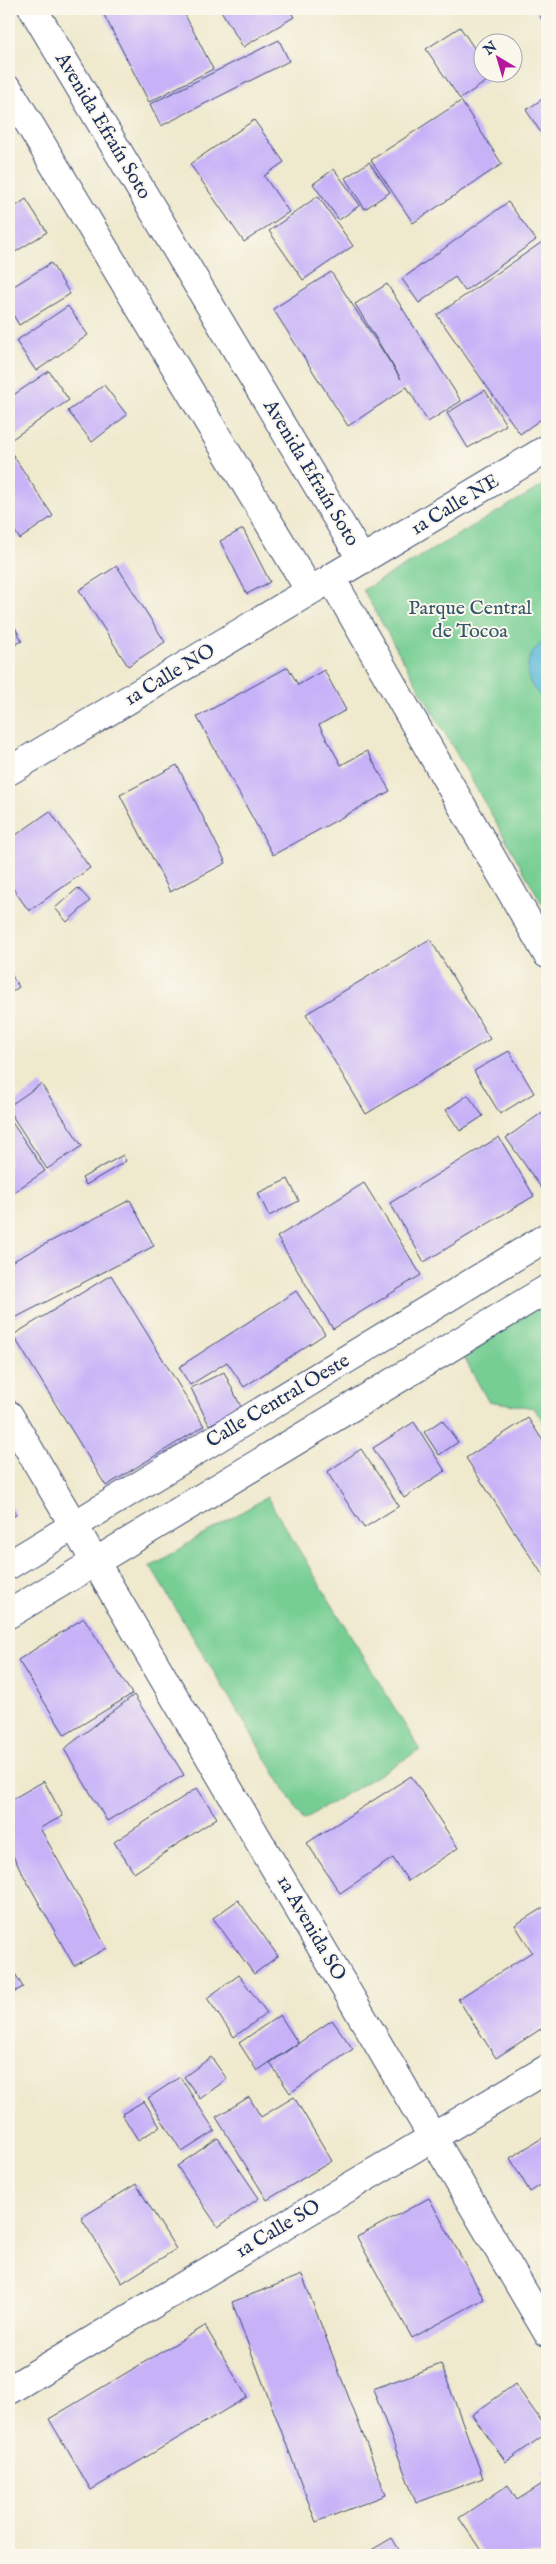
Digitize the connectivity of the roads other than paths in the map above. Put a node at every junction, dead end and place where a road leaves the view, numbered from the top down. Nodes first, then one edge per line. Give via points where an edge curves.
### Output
1 (33, 9) edge
2 (9, 90) edge
3 (547, 449) edge
4 (362, 560) junction
5 (320, 585) junction
6 (9, 771) edge
7 (547, 954) edge
8 (547, 1238) edge
9 (547, 1289) edge
10 (9, 1416) edge
11 (75, 1525) junction
12 (96, 1561) junction
13 (9, 1565) edge
14 (9, 1614) edge
15 (547, 2069) edge
16 (433, 2137) junction
17 (547, 2332) edge
18 (9, 2390) edge

1 - 4 street, Avenida Efraín Soto
2 - 5 street
3 - 4 street, 1a Calle NE
4 - 5 street, Avenida Efraín Soto
5 - 6 street, 1a Calle NO
5 - 7 street
8 - 11 street, Calle Central Oeste
9 - 12 street
10 - 11 street, 1a Avenida SO
11 - 12 street, 1a Avenida SO
11 - 13 street, Calle Central Oeste
12 - 14 street
12 - 16 street, 1a Avenida SO
15 - 16 street, 1a Calle SO
16 - 17 street, 1a Avenida SO
16 - 18 street, 1a Calle SO

